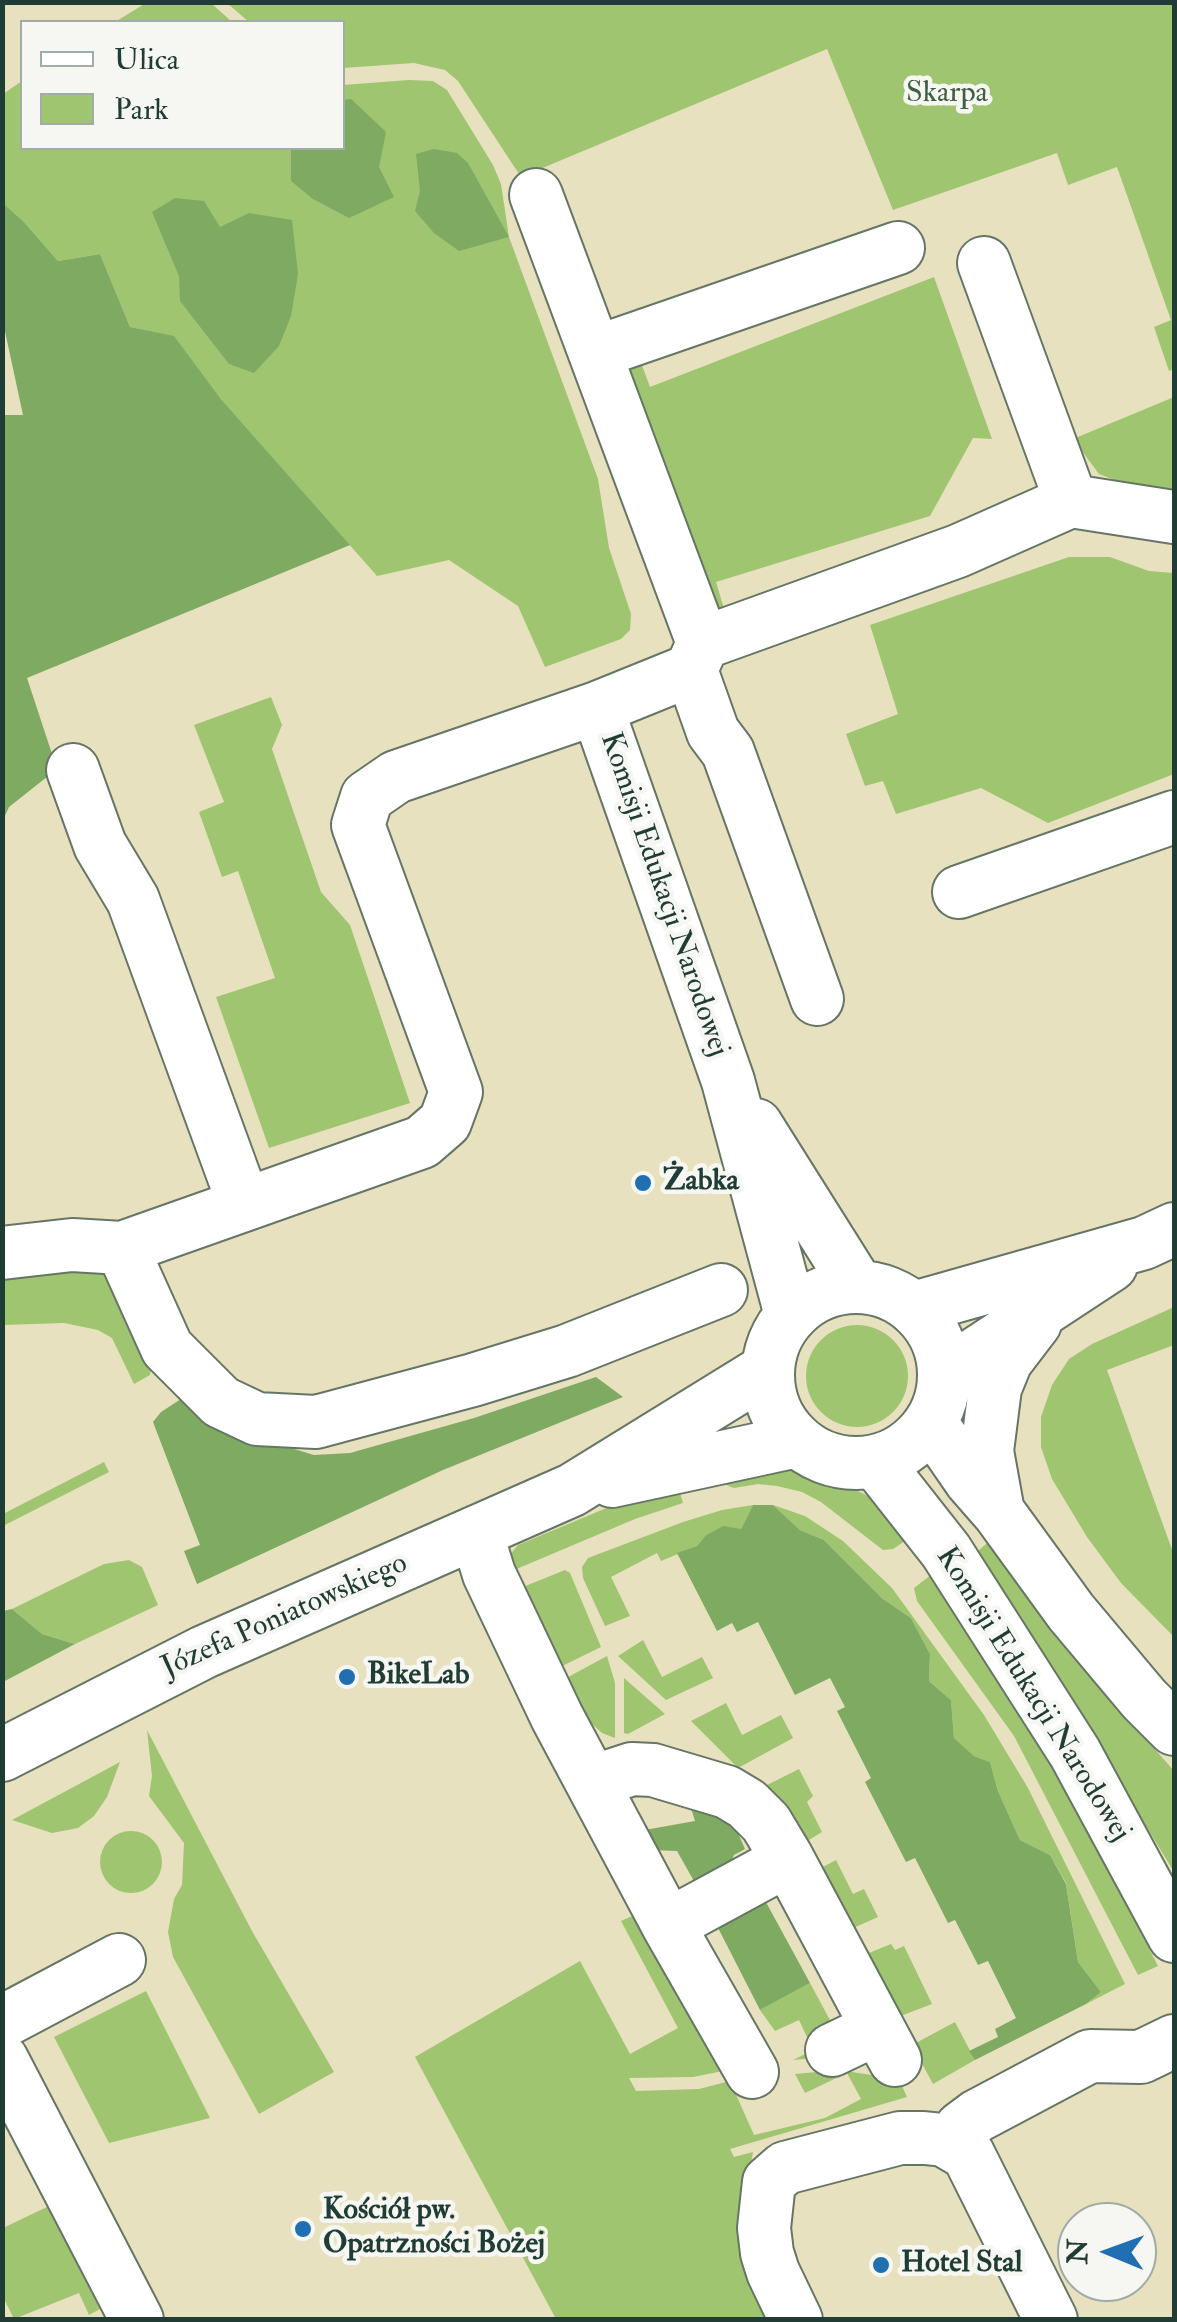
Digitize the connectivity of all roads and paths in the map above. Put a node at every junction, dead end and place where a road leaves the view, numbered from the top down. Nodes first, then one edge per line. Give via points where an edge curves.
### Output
1 (536, 195) dead end
2 (898, 248) dead end
3 (984, 264) dead end
4 (597, 352) junction
5 (1072, 502) junction
6 (1174, 518) edge
7 (697, 656) junction
8 (597, 708) junction
9 (73, 770) dead end
10 (1174, 817) edge
11 (959, 892) dead end
12 (817, 1000) dead end
13 (728, 1082) junction
14 (244, 1204) junction
15 (1159, 1236) edge
16 (122, 1248) junction
17 (2, 1253) edge
18 (858, 1286) junction
19 (721, 1290) dead end
20 (914, 1308) junction
21 (1044, 1311) junction
22 (791, 1315) junction
23 (768, 1369) junction
24 (938, 1398) junction
25 (797, 1442) junction
26 (876, 1462) junction
27 (572, 1490) junction
28 (998, 1513) junction
29 (476, 1532) junction
30 (1174, 1730) edge
31 (2, 1755) edge
32 (592, 1782) junction
33 (788, 1859) junction
34 (668, 1925) junction
35 (1174, 1936) edge
36 (120, 1960) dead end
37 (2, 2022) edge
38 (1174, 2041) edge
39 (869, 2046) dead end
40 (2, 2060) edge
41 (752, 2072) dead end
42 (952, 2144) junction
43 (137, 2320) edge
44 (796, 2320) edge
45 (1051, 2320) edge

1 - 4 street
2 - 4 street
3 - 5 street
4 - 7 street
5 - 6 street
5 - 7 street
7 - 8 street
7 - 12 street via 713,732 728,752
8 - 13 street, Komisji Edukacji Narodowej
8 - 14 street via 396,777 366,797 358,825 456,1092 445,1122 422,1142
9 - 14 street via 100,844 134,900
10 - 11 street
13 - 18 street, Komisji Edukacji Narodowej
13 - 22 street, Komisji Edukacji Narodowej
14 - 16 street
15 - 20 street
15 - 21 street
16 - 17 street
16 - 19 street via 167,1348 221,1402 257,1419 316,1422 473,1380
18 - 20 street via 882,1290
18 - 22 street via 813,1298
20 - 24 street via 936,1338
21 - 24 street
21 - 28 street via 1006,1361 995,1388 987,1451
22 - 23 street
23 - 25 street via 779,1419
23 - 27 street, Józefa Poniatowskiego
24 - 26 street via 918,1440
24 - 28 street via 971,1481
25 - 26 street via 824,1458
25 - 27 street, Józefa Poniatowskiego
26 - 35 street, Komisji Edukacji Narodowej via 946,1551 1075,1753
27 - 29 street, Józefa Poniatowskiego
28 - 30 street via 1071,1612
29 - 31 street, Józefa Poniatowskiego via 204,1652
29 - 32 street via 489,1574
32 - 33 street via 632,1769 653,1770 727,1792 766,1824
32 - 34 street
33 - 34 street
33 - 39 street
34 - 41 street
36 - 37 street
38 - 42 street via 1141,2057 1090,2056 977,2116
40 - 43 street
42 - 44 street via 900,2138 774,2175 764,2228 767,2253
42 - 45 street via 978,2169

